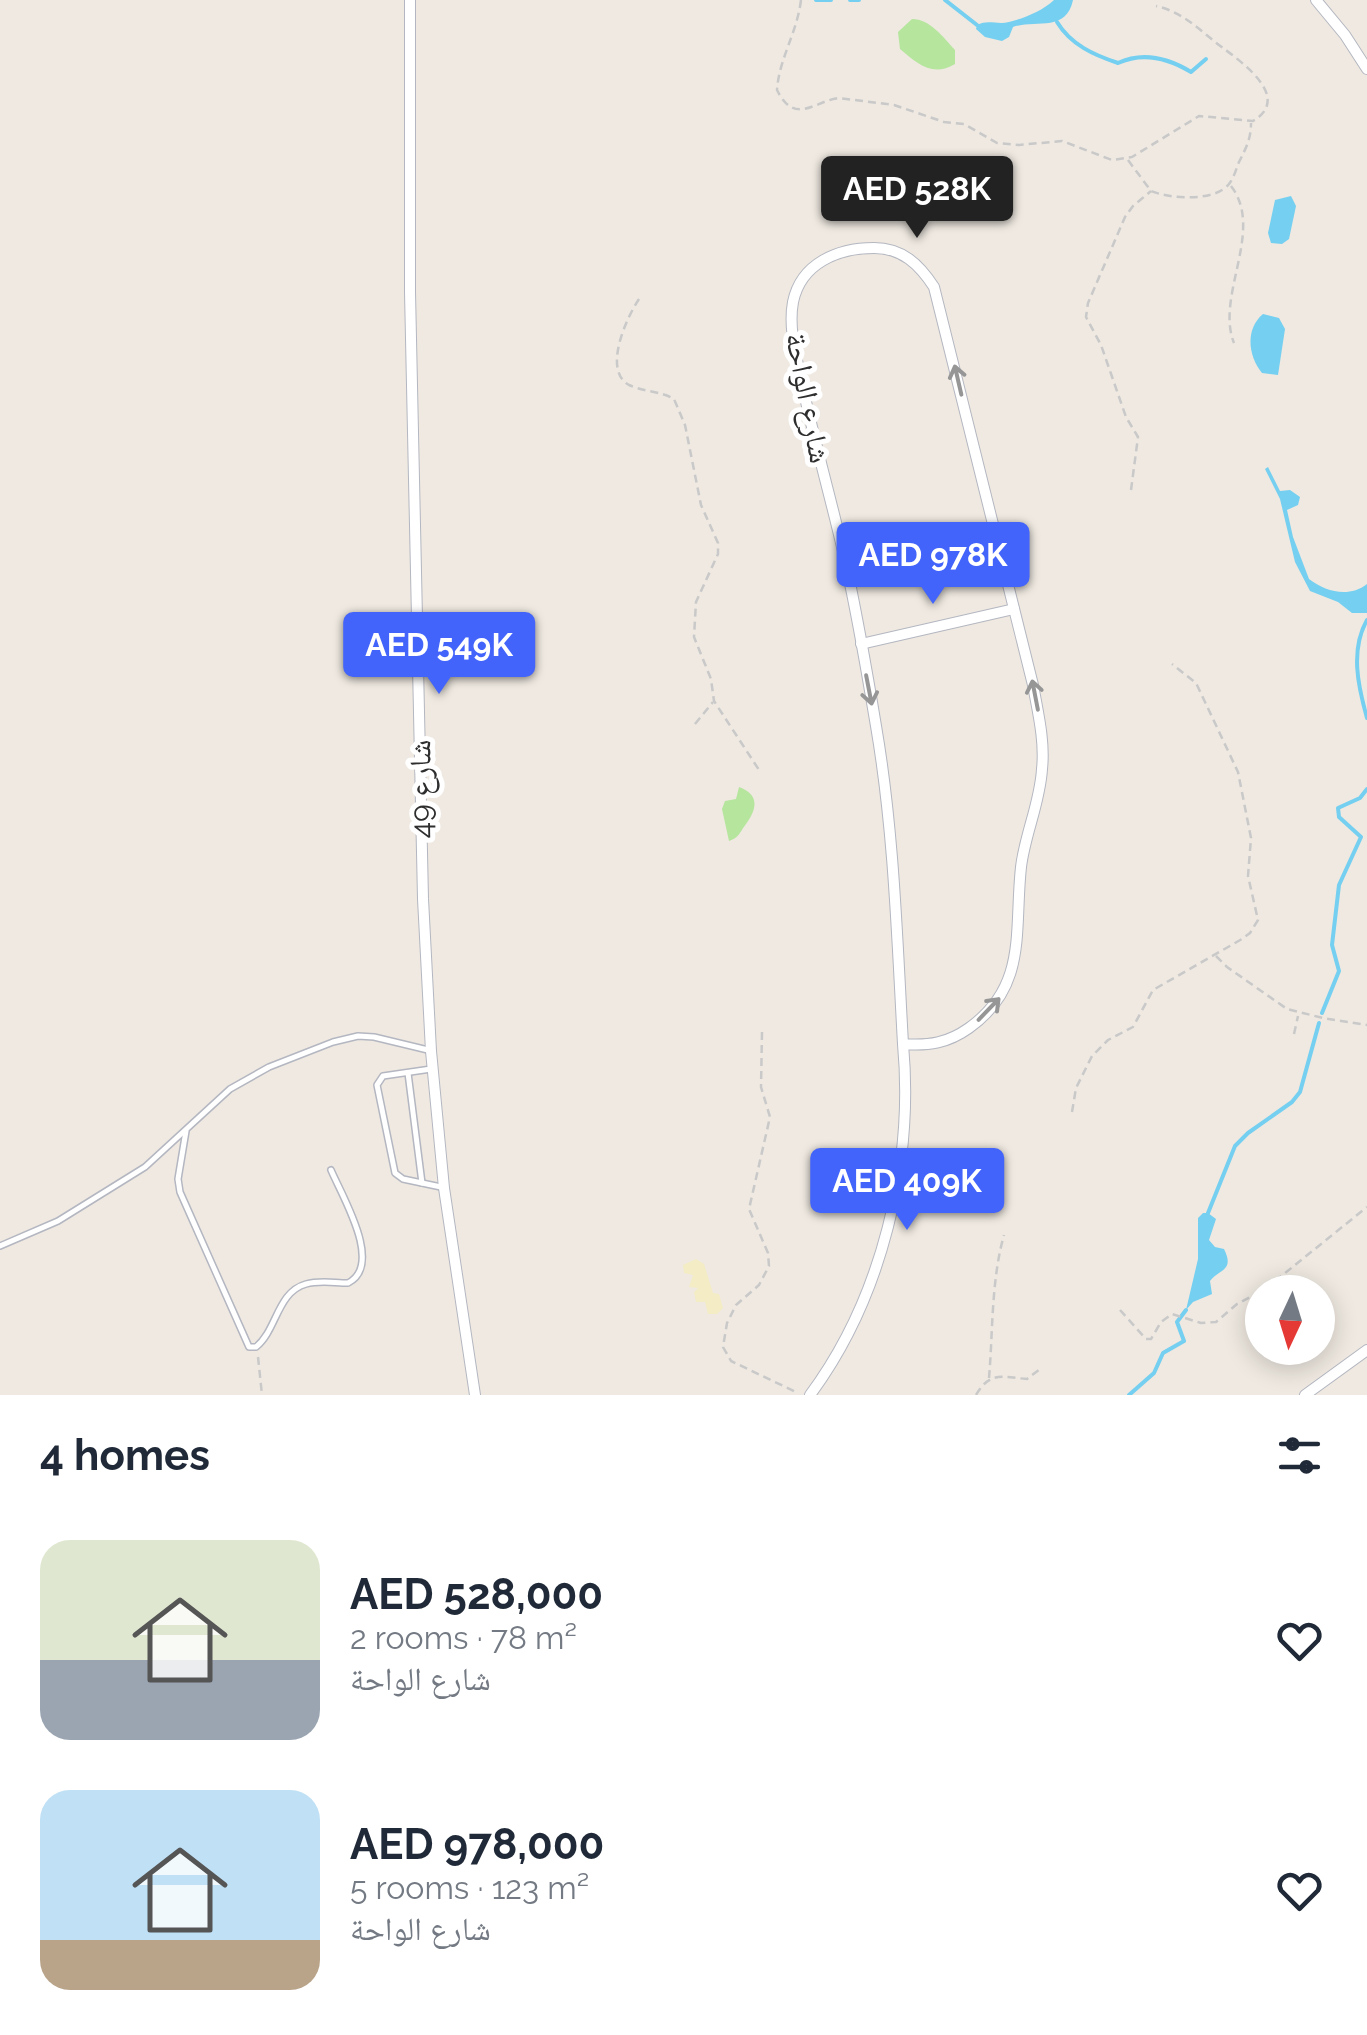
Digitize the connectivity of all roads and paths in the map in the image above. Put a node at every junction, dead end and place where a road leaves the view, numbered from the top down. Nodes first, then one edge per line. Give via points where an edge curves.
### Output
1 (410, 0) edge
2 (1316, 0) edge
3 (801, 1) edge
4 (1156, 6) dead end
5 (1367, 69) edge
6 (1250, 121) junction
7 (1127, 158) junction
8 (1229, 184) junction
9 (1151, 191) junction
10 (640, 299) dead end
11 (1234, 344) dead end
12 (1131, 490) dead end
13 (1014, 608) junction
14 (861, 644) junction
15 (1172, 664) dead end
16 (714, 701) junction
17 (695, 724) dead end
18 (762, 773) dead end
19 (1216, 955) junction
20 (1299, 1013) junction
21 (1367, 1024) edge
22 (762, 1032) dead end
23 (1294, 1034) dead end
24 (904, 1044) junction
25 (431, 1051) junction
26 (433, 1069) junction
27 (408, 1072) junction
28 (1072, 1112) dead end
29 (186, 1131) junction
30 (330, 1170) dead end
31 (422, 1183) junction
32 (444, 1188) junction
33 (1367, 1207) edge
34 (1004, 1235) dead end
35 (0, 1246) edge
36 (1120, 1310) dead end
37 (256, 1348) junction
38 (1367, 1350) edge
39 (1040, 1369) dead end
40 (989, 1378) junction
41 (262, 1395) edge
42 (475, 1395) edge
43 (802, 1395) edge
44 (810, 1395) edge
45 (976, 1395) edge
46 (1305, 1395) edge

1 - 25 street, شارع 49 via 411,332
2 - 5 street
3 - 7 path via 778,79 777,90 790,106 810,110 839,98 894,105 964,124 997,143 1062,141 1112,160
4 - 6 path via 1183,16 1256,72 1266,103
6 - 7 path via 1199,116
6 - 8 path via 1250,142
7 - 9 path
8 - 9 path via 1189,198
8 - 11 path via 1243,212 1228,314
9 - 12 path via 1126,218 1086,310 1138,437
10 - 16 path via 620,332 623,380 677,404 701,505 718,543 693,615
13 - 14 street
13 -> 14 street, شارع الواحة via 934,286 920,265 886,248 842,250 817,263 798,285 792,331
24 -> 13 street, شارع الواحة via 937,1044 959,1035 992,1008 1010,980 1022,864 1043,756
14 -> 24 street, شارع الواحة via 891,825
15 - 19 path via 1196,682 1214,716 1238,772 1251,838 1248,876 1258,920
16 - 17 path
16 - 18 path
19 - 20 path
19 - 28 path via 1161,983 1133,1028 1099,1048 1078,1082
20 - 21 path
20 - 23 path
22 - 43 path via 761,1087 770,1117 749,1209 769,1266 760,1285 736,1305 723,1346 731,1361
24 - 44 street, شارع الواحة via 896,1186 878,1266 842,1346
25 - 26 street, شارع 49
25 - 29 lane via 374,1037 332,1042 246,1078
26 - 27 lane
26 - 32 street, شارع 49
27 - 31 lane
27 - 31 lane via 383,1076 377,1085 395,1173
29 - 35 lane via 90,1204
29 - 37 lane via 178,1178 185,1209 242,1339
30 - 37 lane via 360,1237 361,1271 348,1282 296,1288
31 - 32 lane
32 - 42 street, شارع 49
33 - 36 path via 1216,1322 1175,1313 1146,1339
34 - 40 path
37 - 41 path
38 - 46 street
39 - 40 path via 1027,1379
40 - 45 path

